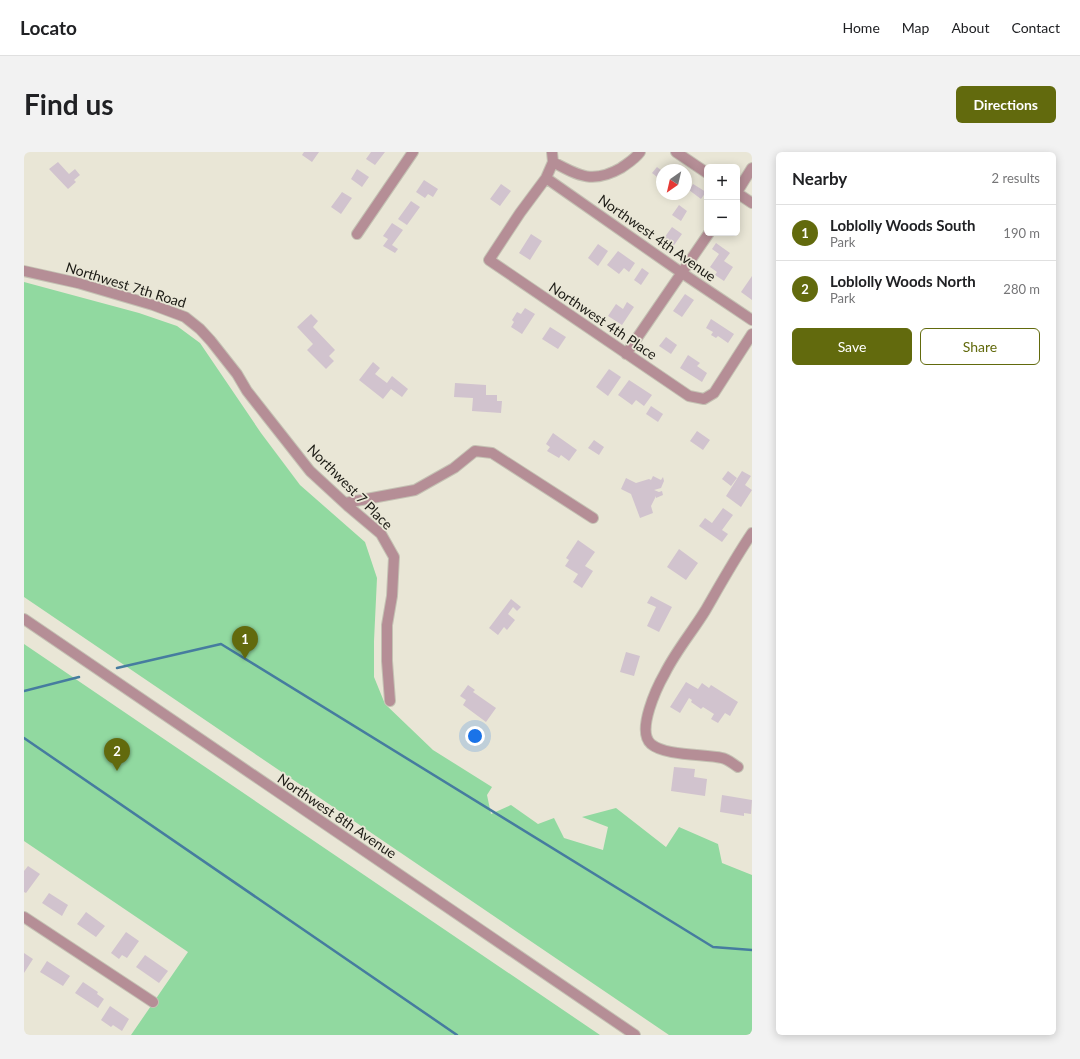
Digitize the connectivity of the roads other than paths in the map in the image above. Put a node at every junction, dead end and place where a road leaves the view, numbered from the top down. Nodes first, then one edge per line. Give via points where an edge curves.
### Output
1 (413, 152) edge
2 (640, 152) edge
3 (676, 152) edge
4 (553, 157) edge
5 (752, 168) edge
6 (704, 171) edge
7 (546, 178) junction
8 (740, 187) edge
9 (740, 194) edge
10 (752, 203) edge
11 (358, 234) dead end
12 (707, 236) edge
13 (24, 271) edge
14 (682, 273) junction
15 (752, 320) edge
16 (752, 334) edge
17 (626, 354) junction
18 (269, 419) joint
19 (345, 503) junction
20 (592, 518) dead end
21 (751, 538) edge
22 (24, 619) edge
23 (390, 701) dead end
24 (738, 767) dead end
25 (24, 917) edge
26 (153, 1002) dead end
27 (635, 1035) edge

1 - 11 street
2 - 4 street via 634,159 608,175 595,177 581,176
3 - 6 street
4 - 7 street
5 - 8 street
7 - 14 street, Northwest 4th Avenue
7 - 17 street, Northwest 4th Place via 489,260
9 - 10 street
12 - 14 street
13 - 18 street, Northwest 7th Road via 78,283 185,317 200,328 211,341
14 - 15 street, Northwest 4th Avenue
14 - 17 street
16 - 17 street, Northwest 4th Place via 714,393 704,399 689,396
18 - 19 street, Northwest 7 Place via 310,471
19 - 20 street via 414,490 454,468 475,451 492,453
19 - 23 street, Northwest 7 Place via 381,534 394,558 387,625
21 - 24 street via 665,673 645,725 646,736 651,744 661,749 724,758
22 - 27 street, Northwest 8th Avenue
25 - 26 street

